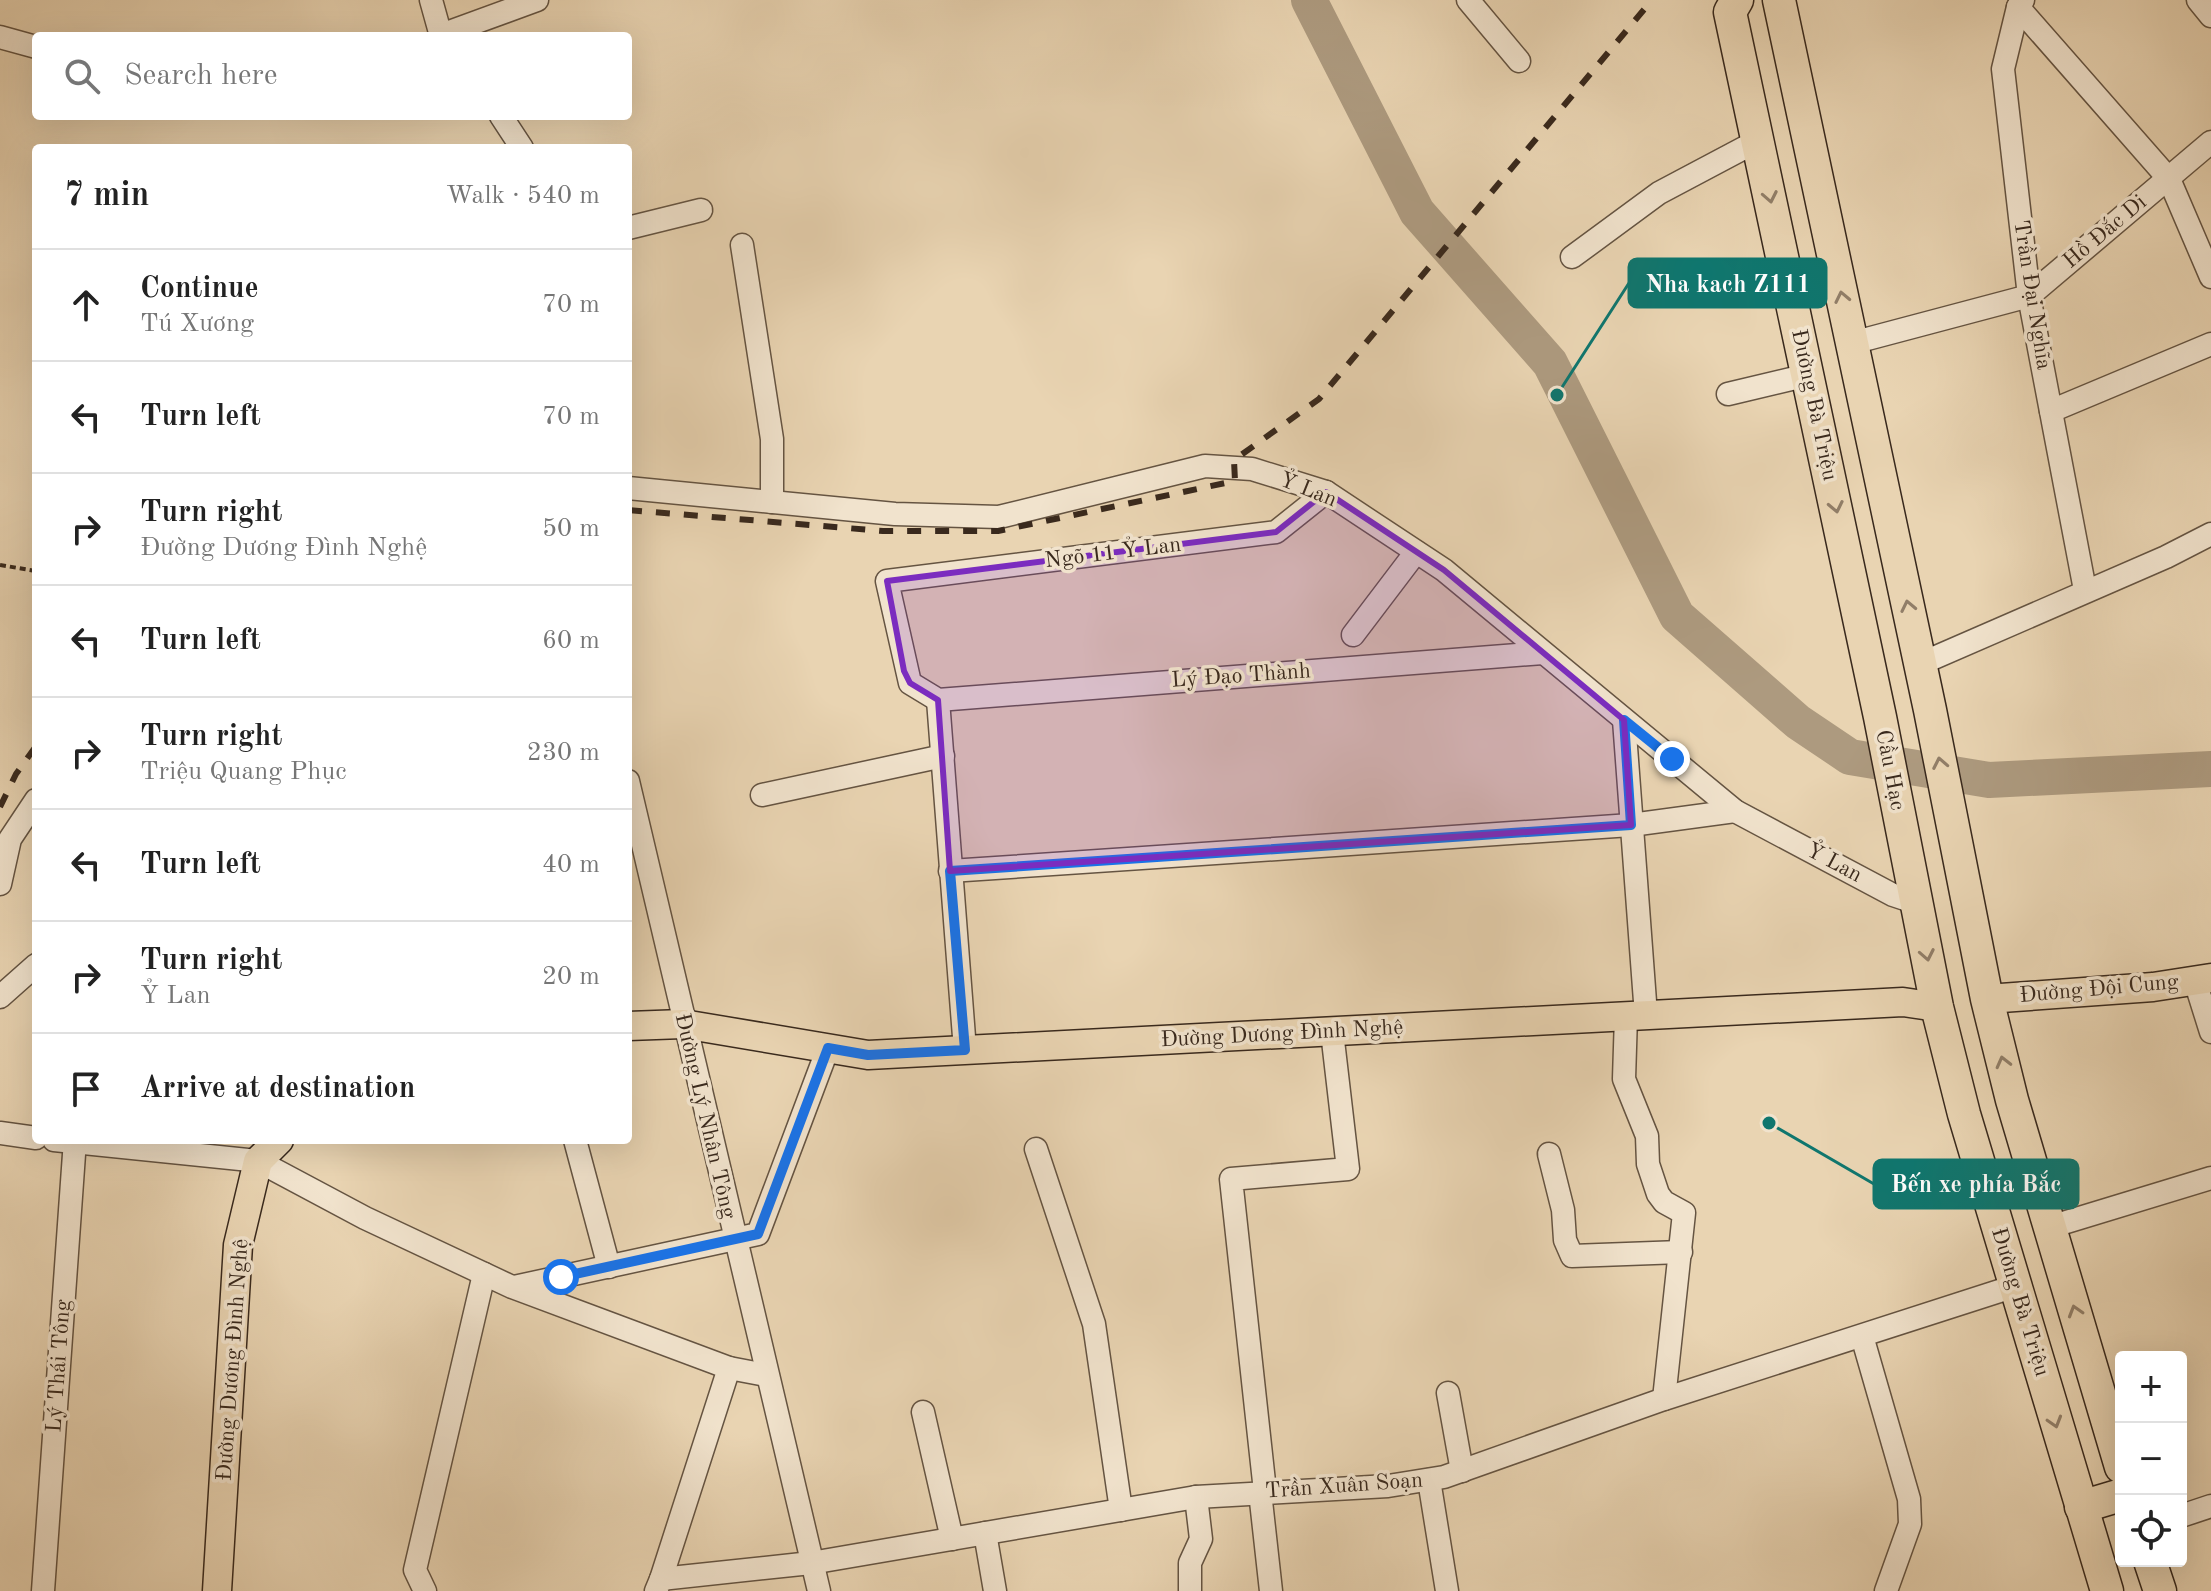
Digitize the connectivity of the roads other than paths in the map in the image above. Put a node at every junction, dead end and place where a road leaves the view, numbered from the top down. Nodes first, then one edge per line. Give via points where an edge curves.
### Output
1 (431, 0) edge
2 (537, 0) edge
3 (1468, 0) edge
4 (2198, 0) edge
5 (1731, 4) edge
6 (2020, 4) edge
7 (1785, 6) edge
8 (2211, 16) edge
9 (440, 32) edge
10 (452, 32) edge
11 (0, 37) edge
12 (30, 46) edge
13 (1519, 61) dead end
14 (1745, 78) junction
15 (504, 120) edge
16 (1759, 140) junction
17 (2211, 142) edge
18 (519, 144) edge
19 (2169, 179) junction
20 (701, 210) dead end
21 (632, 227) edge
22 (742, 245) dead end
23 (1572, 257) dead end
24 (2211, 277) edge
25 (2029, 296) junction
26 (1852, 343) junction
27 (2211, 344) edge
28 (1808, 375) junction
29 (1728, 394) dead end
30 (2051, 411) junction
31 (632, 488) edge
32 (1326, 492) junction
33 (772, 502) junction
34 (2211, 534) edge
35 (1416, 552) junction
36 (2085, 590) junction
37 (1353, 635) dead end
38 (1543, 653) junction
39 (1920, 664) junction
40 (938, 700) junction
41 (1880, 717) joint
42 (1624, 720) junction
43 (943, 756) junction
44 (762, 795) dead end
45 (632, 799) edge
46 (32, 806) edge
47 (1735, 811) junction
48 (1901, 824) joint
49 (1631, 825) junction
50 (950, 871) junction
51 (0, 884) edge
52 (1917, 903) junction
53 (32, 969) edge
54 (2203, 980) edge
55 (0, 997) edge
56 (1987, 999) junction
57 (1937, 1007) junction
58 (1636, 1016) junction
59 (683, 1024) junction
60 (632, 1026) edge
61 (1332, 1032) junction
62 (2211, 1032) edge
63 (828, 1048) junction
64 (965, 1050) junction
65 (0, 1133) edge
66 (32, 1137) edge
67 (68, 1144) edge
68 (137, 1144) edge
69 (275, 1144) edge
70 (576, 1144) edge
71 (1036, 1149) dead end
72 (1549, 1154) dead end
73 (258, 1161) junction
74 (2211, 1178) edge
75 (2050, 1227) junction
76 (734, 1241) junction
77 (1681, 1252) junction
78 (609, 1267) junction
79 (484, 1274) junction
80 (2015, 1286) junction
81 (512, 1287) junction
82 (1862, 1336) junction
83 (729, 1368) junction
84 (766, 1375) junction
85 (1448, 1393) dead end
86 (1664, 1399) junction
87 (923, 1412) dead end
88 (2115, 1447) edge
89 (1462, 1471) junction
90 (1429, 1480) junction
91 (1262, 1492) junction
92 (1196, 1497) junction
93 (2115, 1497) edge
94 (2211, 1506) edge
95 (2081, 1507) junction
96 (1121, 1510) junction
97 (2187, 1514) edge
98 (985, 1533) junction
99 (952, 1539) junction
100 (811, 1563) junction
101 (2152, 1567) edge
102 (659, 1585) edge
103 (43, 1591) edge
104 (217, 1591) edge
105 (425, 1591) edge
106 (819, 1591) edge
107 (995, 1591) edge
108 (1190, 1591) edge
109 (1271, 1591) edge
110 (1447, 1591) edge
111 (1886, 1591) edge
112 (2107, 1591) edge
113 (2160, 1591) edge

1 - 9 street
2 - 10 street
3 - 13 street
4 - 8 street
5 - 14 highway, Đường Bà Triệu
6 - 19 street
6 - 25 street, Trần Đại Nghĩa via 2003,69
7 - 14 highway
26 -> 7 highway
11 - 12 street
14 - 16 highway, Đường Bà Triệu
15 - 18 street
16 - 23 street via 1659,193
16 -> 28 highway, Đường Bà Triệu
17 - 19 street, Hồ Đắc Di
19 - 24 street
19 - 25 street, Hồ Đắc Di
20 - 21 street
22 - 33 street via 772,439
25 - 26 street, Hồ Đắc Di
25 - 30 street, Trần Đại Nghĩa
39 -> 26 highway
27 - 30 street
28 - 29 street
28 -> 41 highway, Đường Bà Triệu
30 - 36 street, Trần Đại Nghĩa
31 - 33 street, Ỷ Lan
32 - 33 street, Ỷ Lan via 1252,469 1205,466 999,517
32 - 35 street, Ỷ Lan
32 - 40 street, Ngõ 11 Ỷ Lan via 1276,532 887,581 904,671 910,683
34 - 36 street
35 - 37 street
35 - 38 street, Ỷ Lan
36 - 39 street
38 - 40 street, Lý Đạo Thành
38 - 42 street, Ỷ Lan
56 -> 39 highway
40 - 43 street
41 - 48 highway, Cầu Hạc
42 - 47 street, Ỷ Lan
42 - 49 street
43 - 44 street
43 - 50 street
45 - 59 street, Đường Lý Nhân Tông
46 - 51 street via 10,839
47 - 49 street
47 - 52 street, Ỷ Lan
48 - 52 highway, Đường Bà Triệu
49 - 50 street
49 - 58 street
50 - 64 street
52 -> 57 highway, Đường Bà Triệu
53 - 55 street
54 - 56 main road, Đường Đội Cung
54 - 62 street
56 - 57 highway
75 -> 56 highway
57 - 58 main road, Đường Dương Đình Nghệ via 1903,1002
57 - 80 highway, Đường Bà Triệu
58 - 61 main road, Đường Dương Đình Nghệ
58 - 77 street via 1624,1079 1647,1136 1648,1164 1664,1202 1684,1213
59 - 60 main road, Đường Dương Đình Nghệ
59 - 63 main road, Đường Dương Đình Nghệ
59 - 76 street, Đường Lý Nhân Tông
61 - 64 main road, Đường Dương Đình Nghệ
61 - 91 street via 1348,1169 1231,1179
63 - 64 main road, Đường Dương Đình Nghệ via 868,1055
63 - 76 street via 758,1234
65 - 66 street
67 - 103 street, Lý Thái Tông
68 - 73 street
69 - 73 main road
70 - 78 street
71 - 96 street via 1094,1324
72 - 77 street via 1572,1256
73 - 79 street
73 - 104 main road, Đường Dương Đình Nghệ via 238,1245
74 - 75 street
88 -> 75 highway
76 - 78 street
76 - 84 street, Đường Lý Nhân Tông
77 - 86 street
78 - 81 street
79 - 81 street
79 - 105 street via 415,1570
80 - 82 street, Trần Xuân Soạn
80 -> 95 highway, Đường Bà Triệu
81 - 83 street
82 - 86 street, Trần Xuân Soạn
82 - 111 street via 1909,1499 1910,1524
83 - 84 street
83 - 102 street
84 - 100 street, Đường Lý Nhân Tông
85 - 89 street
86 - 89 street, Trần Xuân Soạn
87 - 99 street
89 - 90 street, Trần Xuân Soạn
90 - 91 street, Trần Xuân Soạn
90 - 110 street
91 - 92 street, Trần Xuân Soạn
91 - 109 street
92 - 96 street, Trần Xuân Soạn
92 - 108 street via 1201,1539 1190,1563
93 - 95 highway
94 - 97 street
95 - 112 highway, Đường Bà Triệu
96 - 98 street, Trần Xuân Soạn
98 - 99 street, Trần Xuân Soạn
98 - 107 street
99 - 100 street, Trần Xuân Soạn
100 - 102 street, Trần Xuân Soạn
100 - 106 street, Đường Lý Nhân Tông
101 - 113 highway

